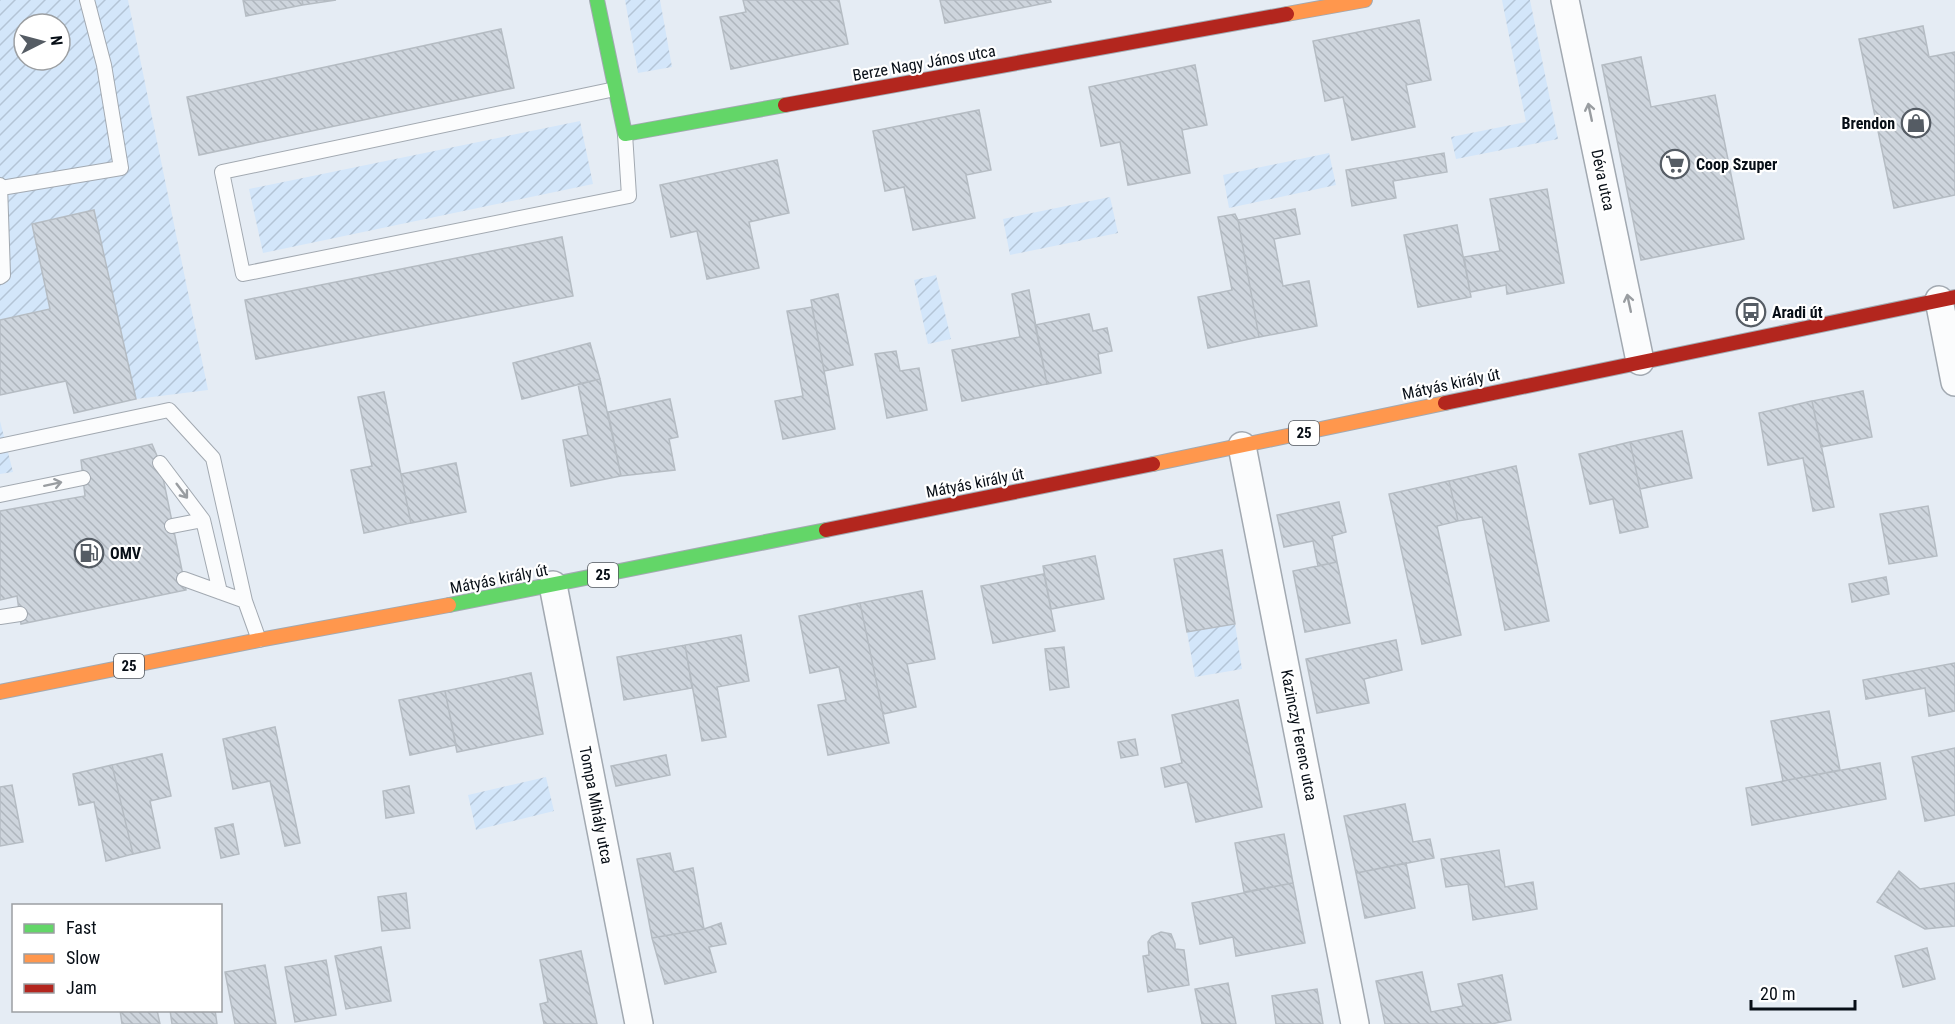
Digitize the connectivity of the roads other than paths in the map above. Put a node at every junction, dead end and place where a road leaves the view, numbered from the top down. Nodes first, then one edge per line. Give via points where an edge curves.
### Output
1 (87, 0) edge
2 (597, 0) edge
3 (1365, 0) edge
4 (1565, 0) edge
5 (615, 89) junction
6 (625, 134) junction
7 (0, 187) edge
8 (0, 277) edge
9 (1947, 299) edge
10 (1640, 361) junction
11 (1955, 382) edge
12 (0, 446) edge
13 (1242, 446) junction
14 (160, 463) dead end
15 (83, 477) dead end
16 (0, 495) edge
17 (203, 520) junction
18 (172, 526) dead end
19 (183, 579) dead end
20 (553, 585) junction
21 (220, 592) junction
22 (245, 601) junction
23 (20, 614) dead end
24 (0, 617) edge
25 (259, 640) junction
26 (0, 692) edge
27 (639, 1024) edge
28 (1355, 1024) edge

1 - 7 lane via 104,65 120,168
2 - 5 main road
3 - 6 main road, Berze Nagy János utca
10 -> 4 street, Déva utca
5 - 6 main road
5 - 6 lane via 222,172 243,274 629,196
7 - 8 lane
9 - 10 main road, Mátyás király út / 25
9 - 11 street
10 - 13 main road, Mátyás király út / 25
12 - 22 lane via 169,410 213,458
13 - 20 main road, Mátyás király út / 25
13 - 28 street, Kazinczy Ferenc utca
14 -> 17 lane
16 -> 15 lane
17 - 18 lane
17 - 21 lane
19 - 21 lane
20 - 25 main road, Mátyás király út / 25
20 - 27 street, Tompa Mihály utca
21 - 22 lane
22 - 25 lane
23 - 24 lane
25 - 26 main road, Mátyás király út / 25

